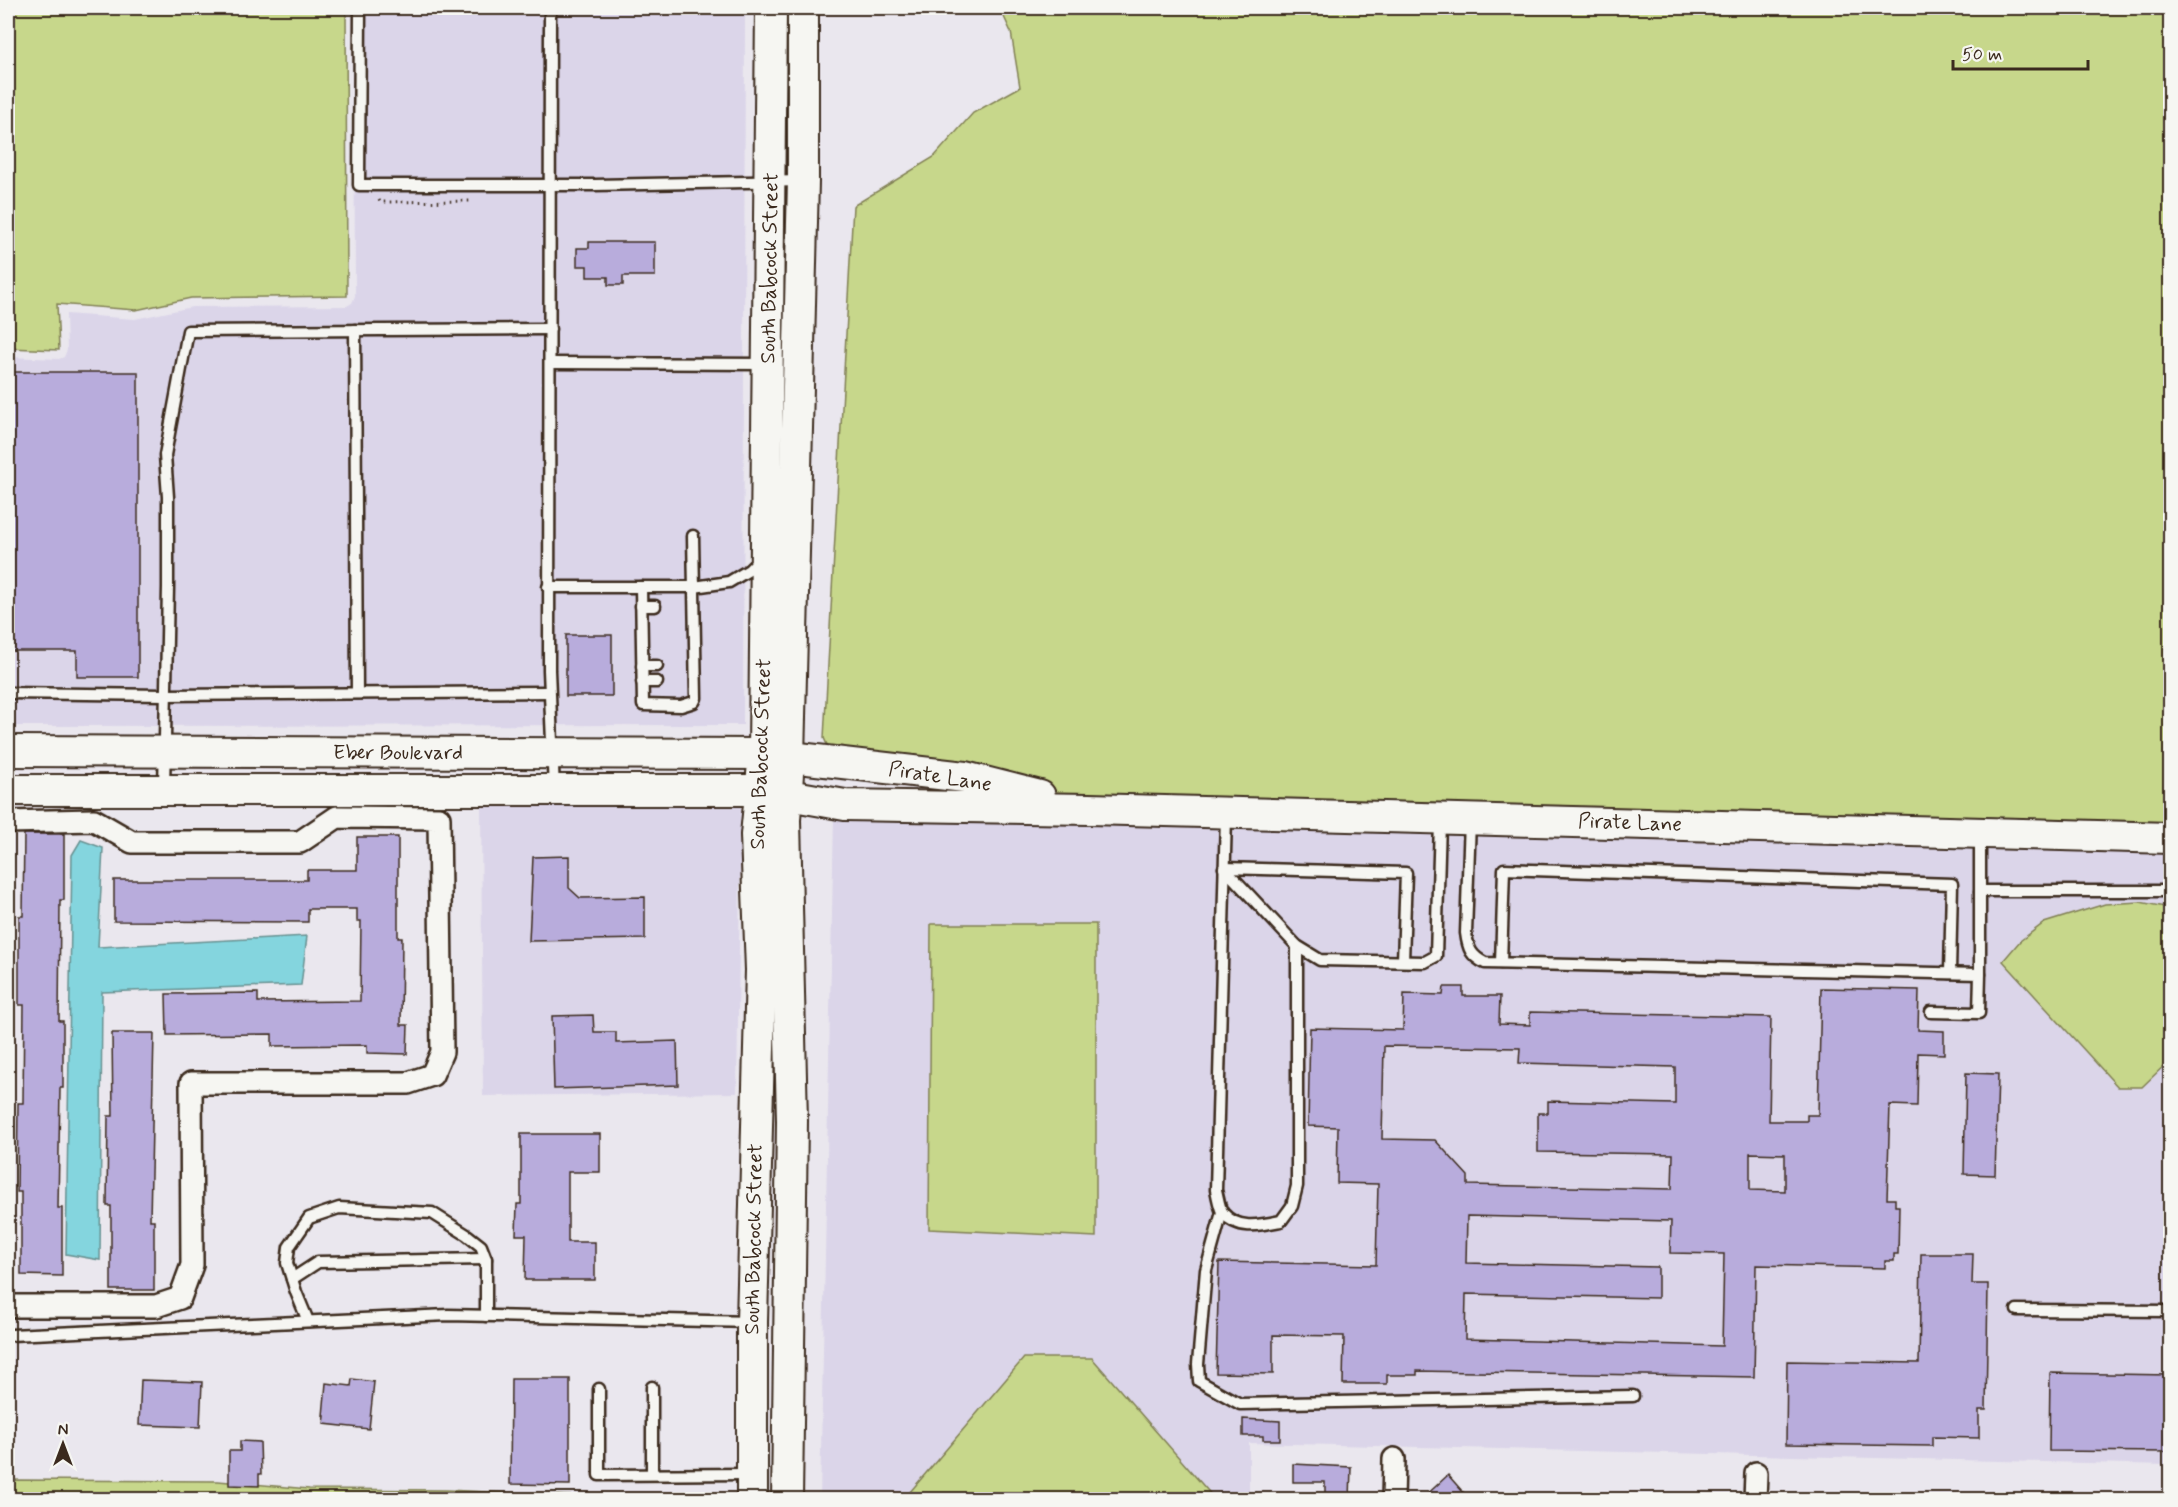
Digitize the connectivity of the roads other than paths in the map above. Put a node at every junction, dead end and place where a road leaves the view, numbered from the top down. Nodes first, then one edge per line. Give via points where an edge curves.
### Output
1 (360, 8) edge
2 (550, 8) edge
3 (771, 8) edge
4 (803, 8) edge
5 (803, 181) junction
6 (771, 183) junction
7 (549, 185) junction
8 (550, 329) junction
9 (355, 330) junction
10 (550, 363) junction
11 (769, 364) junction
12 (693, 536) dead end
13 (766, 552) junction
14 (548, 586) junction
15 (641, 587) junction
16 (694, 587) junction
17 (641, 606) junction
18 (655, 606) dead end
19 (654, 623) dead end
20 (642, 624) junction
21 (655, 641) dead end
22 (642, 642) junction
23 (642, 666) junction
24 (657, 666) dead end
25 (642, 682) junction
26 (657, 682) dead end
27 (549, 692) junction
28 (8, 693) edge
29 (357, 693) junction
30 (165, 695) junction
31 (8, 751) edge
32 (163, 752) junction
33 (552, 753) junction
34 (776, 756) junction
35 (8, 790) edge
36 (164, 790) junction
37 (554, 790) junction
38 (773, 793) junction
39 (439, 804) junction
40 (1089, 809) junction
41 (1226, 813) junction
42 (1440, 818) junction
43 (1470, 819) junction
44 (8, 822) edge
45 (1980, 833) junction
46 (2170, 838) edge
47 (1224, 868) junction
48 (1980, 891) junction
49 (2170, 891) edge
50 (1297, 946) junction
51 (1403, 961) junction
52 (1502, 963) junction
53 (1950, 974) junction
54 (1980, 974) junction
55 (1930, 1012) dead end
56 (1222, 1212) junction
57 (486, 1260) junction
58 (292, 1279) junction
59 (8, 1306) edge
60 (2017, 1310) dead end
61 (2170, 1311) edge
62 (486, 1316) junction
63 (308, 1322) junction
64 (752, 1322) junction
65 (10, 1335) dead end
66 (652, 1387) dead end
67 (599, 1389) dead end
68 (1633, 1396) dead end
69 (1394, 1459) dead end
70 (1756, 1473) dead end
71 (652, 1474) junction
72 (752, 1487) edge
73 (787, 1500) edge
74 (1393, 1500) edge
75 (1755, 1500) edge

1 - 7 lane via 359,185
2 - 7 lane
3 - 6 street, South Babcock Street
4 - 5 street, South Babcock Street
5 - 6 lane
5 - 34 street, South Babcock Street
6 - 7 lane
6 - 11 street, South Babcock Street
7 - 8 lane
8 - 9 lane
8 - 10 lane
9 - 29 lane
9 - 30 lane via 188,331 165,455
10 - 11 lane
10 - 14 lane
11 - 13 street, South Babcock Street
12 - 16 lane
13 - 16 lane via 749,570 729,582
13 - 34 street, South Babcock Street
14 - 15 lane
14 - 27 lane
15 - 16 lane
15 - 17 lane
16 - 25 lane via 690,606 690,682 694,702 681,706 644,705
17 - 18 lane
17 - 20 lane
19 - 20 lane
20 - 22 lane
21 - 22 lane
22 - 23 lane
23 - 24 lane
23 - 25 lane
25 - 26 lane
27 - 29 lane
27 - 33 lane
28 - 30 lane
29 - 30 lane
30 - 32 lane
31 - 32 street, Eber Boulevard
32 - 33 street, Eber Boulevard
32 - 36 lane
33 - 34 street, Eber Boulevard
33 - 37 lane
34 - 38 street, South Babcock Street
34 - 40 street, Pirate Lane via 965,777
35 - 36 street, Eber Boulevard
36 - 39 street, Eber Boulevard
37 - 38 street, Eber Boulevard
37 - 39 street, Eber Boulevard
38 - 40 street, Pirate Lane via 845,805
38 - 64 street, South Babcock Street via 756,835 761,970
38 - 73 street, South Babcock Street via 785,820 792,1121
39 - 44 street via 337,818 300,842 132,842 94,820
39 - 59 street via 441,1052 432,1075 408,1083 191,1083 192,1265 180,1298 156,1306
40 - 41 street, Pirate Lane
41 - 42 street, Pirate Lane
41 - 47 lane
42 - 43 street, Pirate Lane
42 - 51 lane via 1436,956 1425,962
43 - 45 street, Pirate Lane
43 - 52 lane via 1467,947 1473,957 1485,963
45 - 46 street, Pirate Lane
45 - 48 lane
47 - 50 lane
47 - 51 lane via 1406,873
47 - 56 lane via 1216,1190
48 - 49 lane
48 - 54 lane
50 - 51 lane via 1320,960
50 - 56 lane via 1297,1185 1292,1206 1281,1221 1258,1226 1237,1223
52 - 53 lane
52 - 53 lane via 1504,869 1952,884
53 - 54 lane
54 - 55 lane via 1979,1013
56 - 68 lane via 1206,1270 1199,1381 1240,1404
57 - 58 lane via 318,1262
57 - 58 lane via 481,1246 432,1213 339,1208 309,1218 289,1247 287,1263
57 - 62 lane
58 - 63 lane
60 - 61 lane
62 - 63 lane
62 - 64 lane
63 - 65 lane
64 - 72 street, South Babcock Street
66 - 71 lane
67 - 71 lane via 599,1475
69 - 74 street
70 - 75 street
71 - 72 lane

